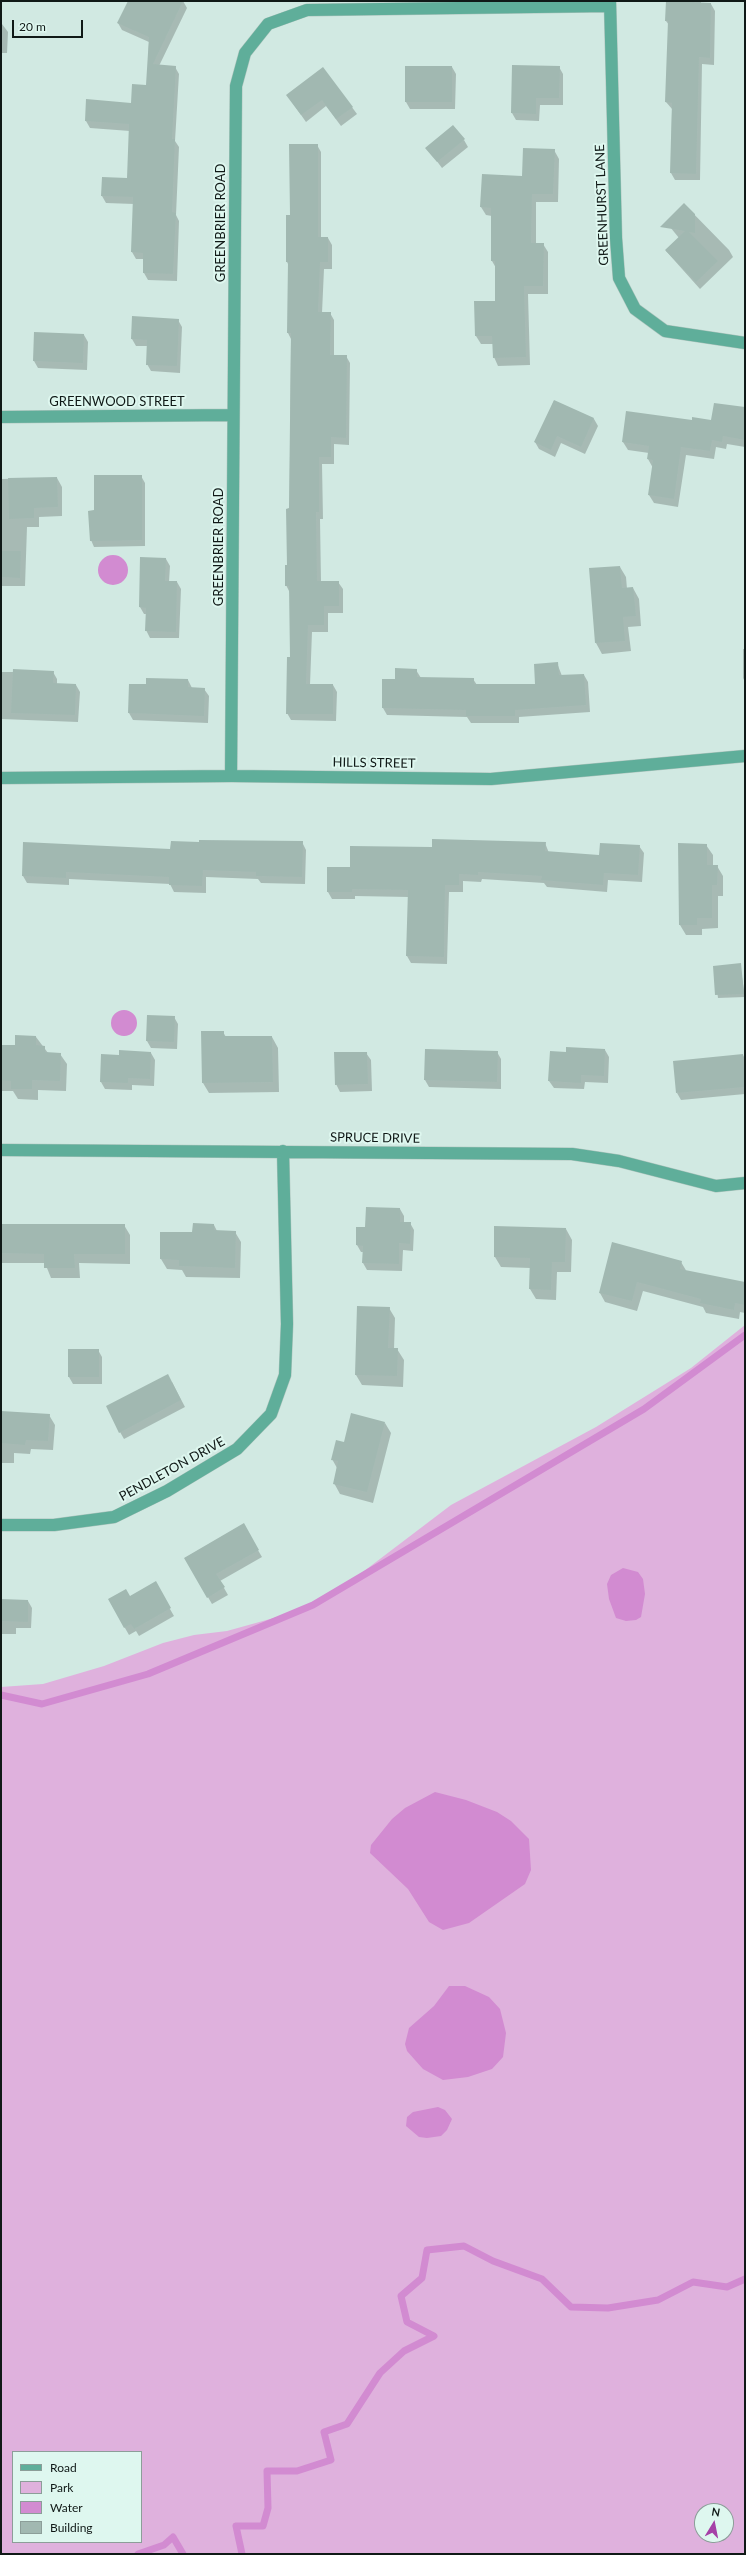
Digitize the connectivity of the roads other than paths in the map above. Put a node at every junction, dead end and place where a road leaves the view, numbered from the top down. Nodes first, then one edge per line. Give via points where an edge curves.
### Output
1 (610, 4) edge
2 (745, 343) edge
3 (233, 415) junction
4 (1, 417) edge
5 (745, 756) edge
6 (231, 776) junction
7 (1, 778) edge
8 (1, 1150) edge
9 (283, 1151) junction
10 (745, 1183) edge
11 (1, 1525) edge

1 - 2 street, GREENHURST LANE via 619,278 635,309 665,331
1 - 3 street, GREENBRIER ROAD via 307,10 268,24 245,53 236,86
3 - 4 street, GREENWOOD STREET
3 - 6 street, GREENBRIER ROAD
5 - 6 street, HILLS STREET via 491,779
6 - 7 street, HILLS STREET
8 - 9 street, SPRUCE DRIVE
9 - 10 street, SPRUCE DRIVE via 572,1154 619,1161 716,1186
9 - 11 street, PENDLETON DRIVE via 287,1339 285,1375 271,1414 237,1449 168,1491 114,1517 54,1525

